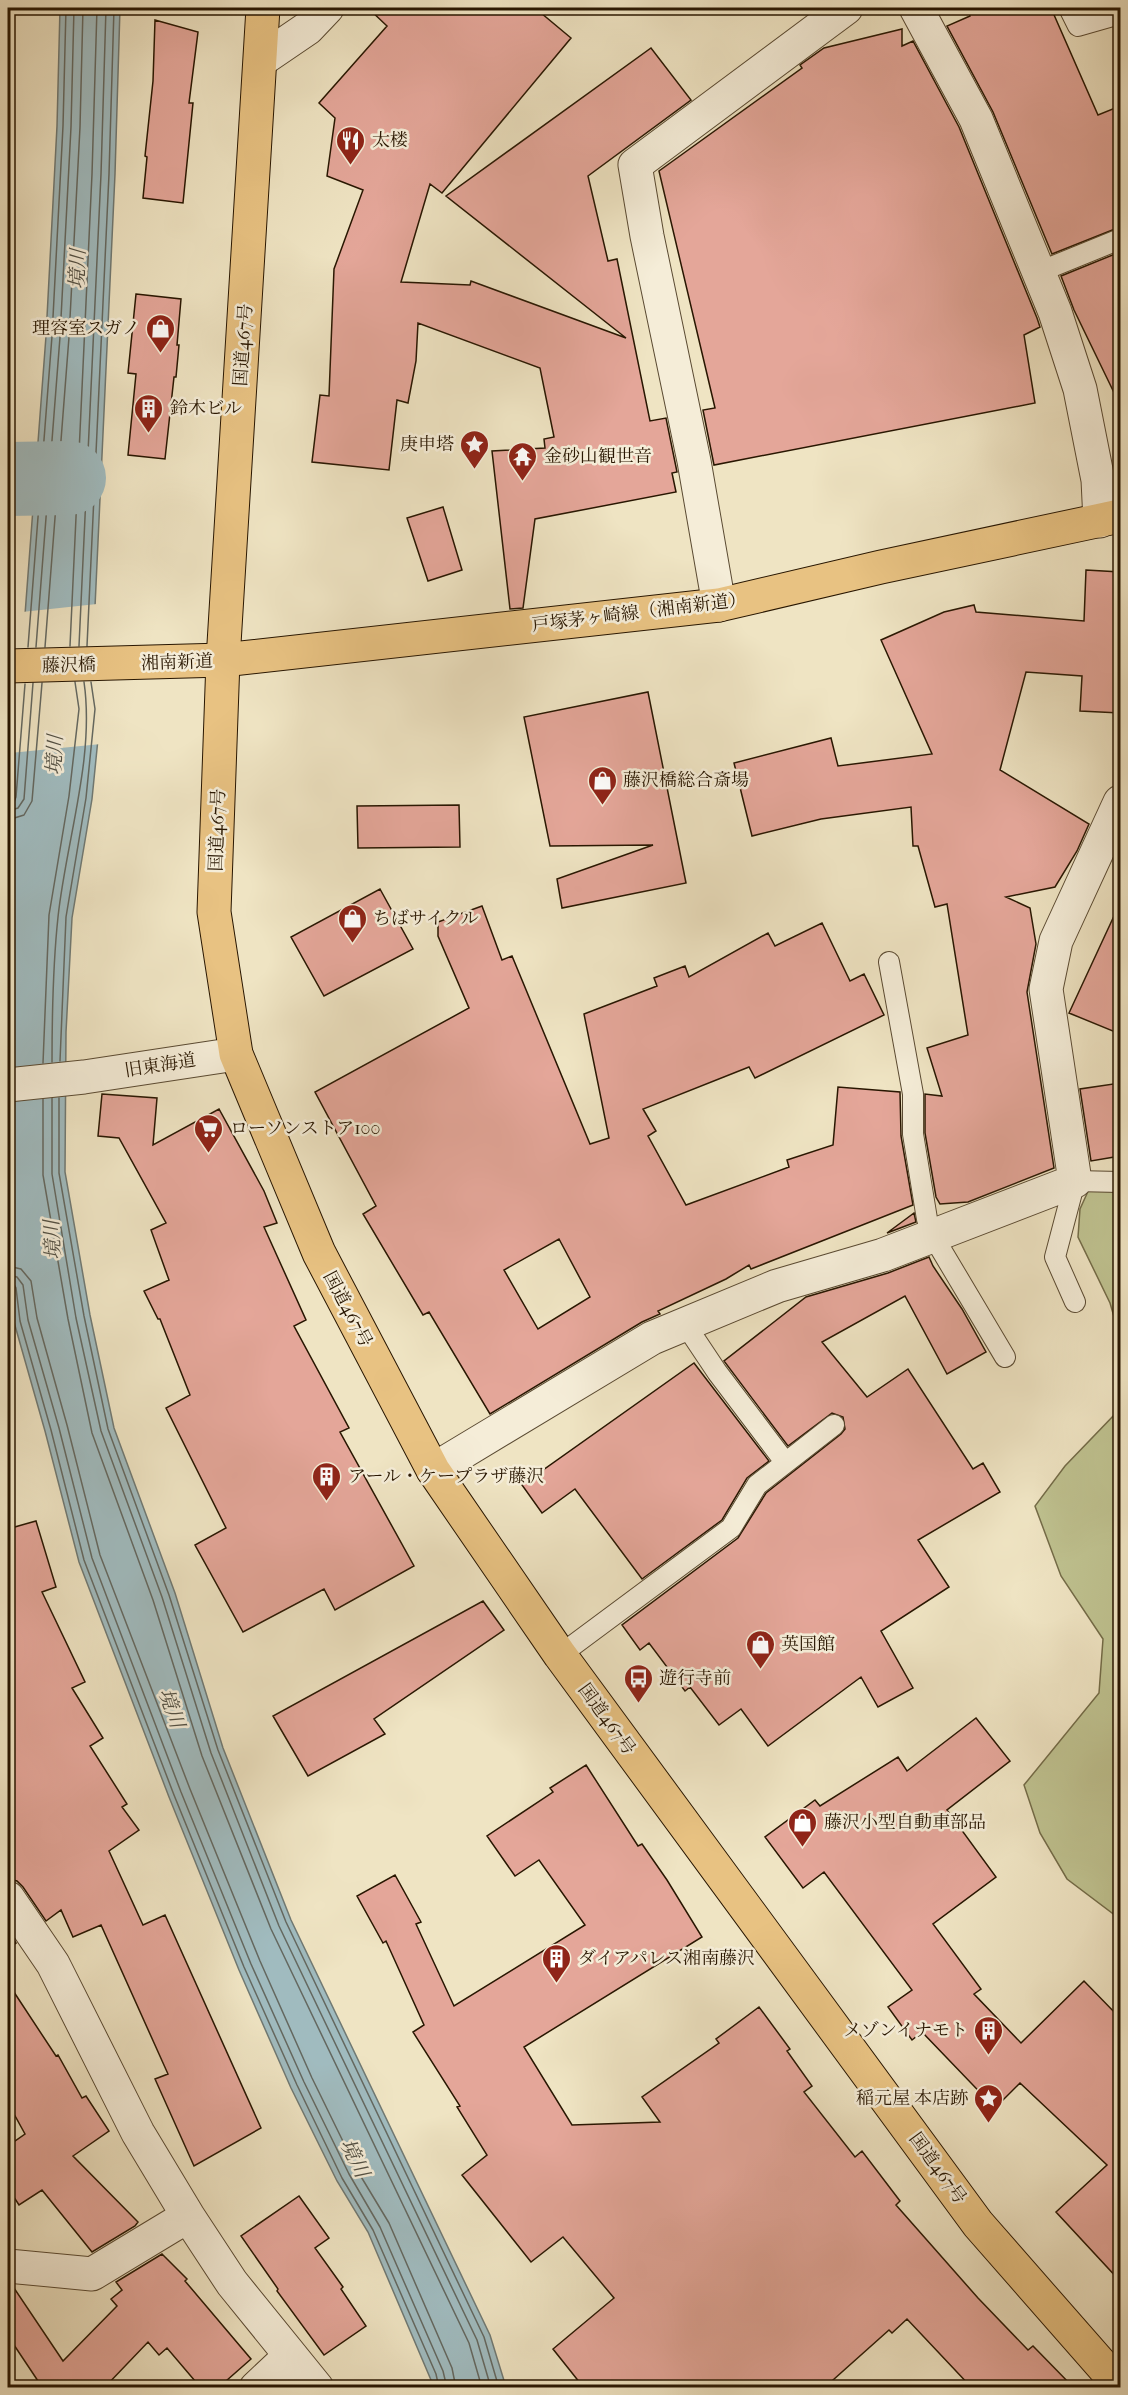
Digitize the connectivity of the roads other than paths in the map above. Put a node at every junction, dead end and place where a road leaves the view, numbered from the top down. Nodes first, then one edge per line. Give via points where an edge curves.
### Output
1 (263, 8) edge
2 (327, 8) edge
3 (846, 8) edge
4 (916, 8) edge
5 (1069, 8) edge
6 (1120, 14) edge
7 (261, 60) junction
8 (1120, 239) edge
9 (1040, 272) junction
10 (1110, 519) edge
11 (719, 606) junction
12 (223, 660) junction
13 (130, 663) joint
14 (8, 666) edge
15 (1120, 802) edge
16 (889, 962) dead end
17 (236, 1054) junction
18 (8, 1085) edge
19 (1075, 1181) junction
20 (1120, 1182) edge
21 (933, 1236) junction
22 (1075, 1302) dead end
23 (686, 1324) junction
24 (1005, 1357) dead end
25 (834, 1425) dead end
26 (785, 1462) junction
27 (434, 1470) junction
28 (560, 1655) junction
29 (8, 1898) edge
30 (188, 2216) junction
31 (8, 2266) edge
32 (290, 2356) junction
33 (1120, 2386) edge
34 (256, 2388) edge
35 (317, 2388) edge

1 - 7 main road, 国道467号
2 - 7 street via 308,28
3 - 11 street via 635,165
4 - 9 street via 976,119
5 - 6 lane via 1078,26
7 - 12 main road, 国道467号
8 - 9 lane
9 - 10 street via 1080,389
10 - 11 main road, 戸塚茅ヶ崎線（湘南新道）
11 - 12 main road, 戸塚茅ヶ崎線（湘南新道）
12 - 13 main road, 湘南新道
12 - 17 main road, 国道467号 via 214,912
13 - 14 main road, 藤沢橋
15 - 19 street via 1056,941 1046,988
16 - 21 lane via 913,1094 918,1166
17 - 18 street, 旧東海道
17 - 27 main road, 国道467号 via 319,1253
19 - 20 lane
19 - 21 street
19 - 22 lane via 1055,1257
21 - 23 street via 777,1286
21 - 24 lane
23 - 26 lane
23 - 27 street via 652,1338
25 - 26 lane
26 - 28 lane via 757,1485 731,1528
27 - 28 main road, 国道467号
28 - 33 main road, 国道467号 via 978,2224
29 - 30 street via 53,1964 138,2133
30 - 31 street via 92,2274
30 - 32 street via 232,2283
32 - 34 street
32 - 35 street

